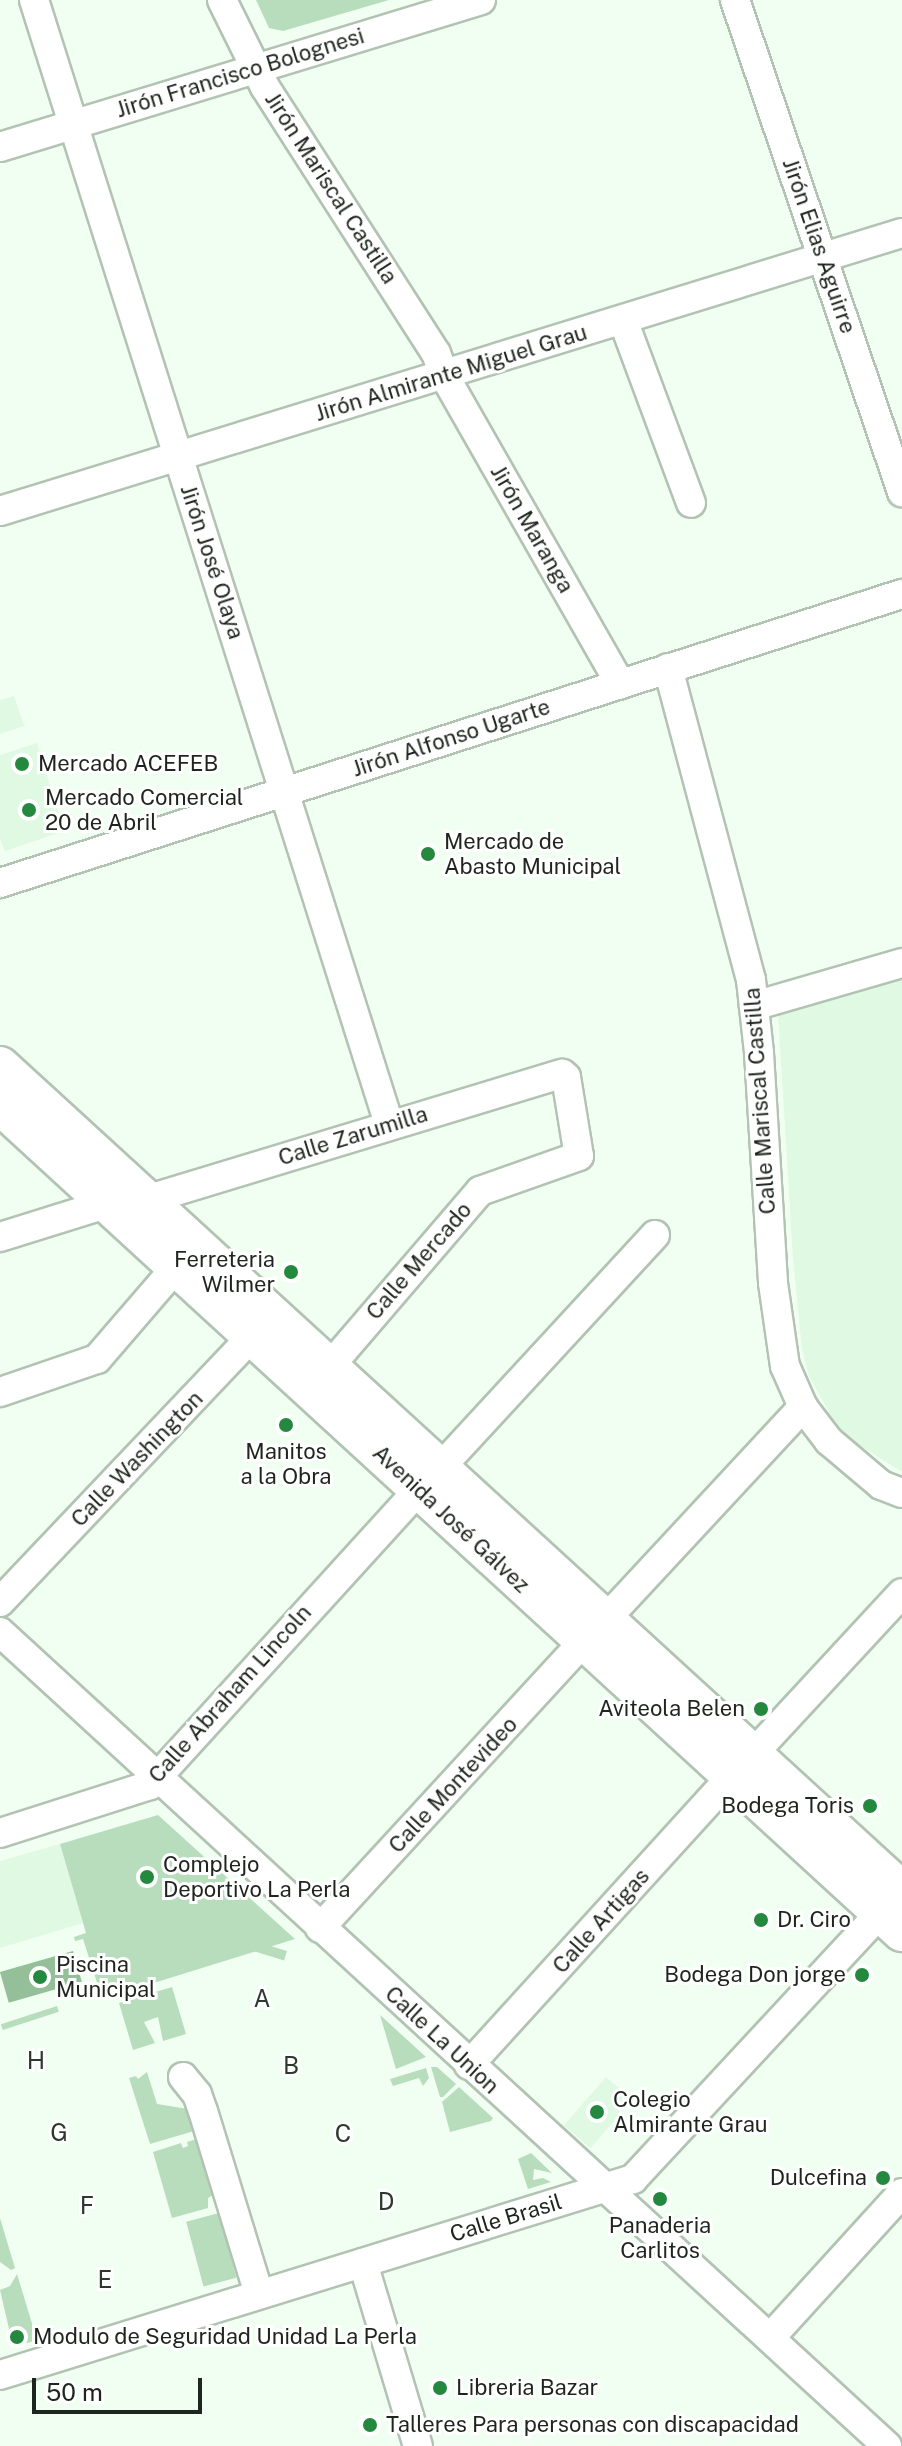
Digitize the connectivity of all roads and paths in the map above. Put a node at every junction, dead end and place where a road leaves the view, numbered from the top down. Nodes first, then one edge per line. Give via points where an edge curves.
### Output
1 (34, 0) edge
2 (222, 0) edge
3 (481, 0) edge
4 (735, 0) edge
5 (254, 68) junction
6 (73, 125) junction
7 (0, 147) edge
8 (902, 233) edge
9 (823, 258) junction
10 (623, 320) junction
11 (444, 375) junction
12 (178, 457) junction
13 (902, 492) edge
14 (691, 503) dead end
15 (0, 511) edge
16 (902, 594) edge
17 (668, 668) junction
18 (620, 684) junction
19 (284, 791) junction
20 (0, 883) edge
21 (902, 963) edge
22 (754, 1006) junction
23 (0, 1043) edge
24 (562, 1074) joint
25 (4, 1083) edge
26 (389, 1124) junction
27 (128, 1201) junction
28 (655, 1235) dead end
29 (0, 1237) edge
30 (176, 1267) junction
31 (262, 1326) junction
32 (329, 1367) junction
33 (0, 1392) edge
34 (803, 1407) junction
35 (429, 1479) junction
36 (902, 1493) edge
37 (902, 1593) edge
38 (0, 1602) edge
39 (594, 1631) junction
40 (0, 1632) edge
41 (742, 1765) junction
42 (156, 1778) junction
43 (0, 1833) edge
44 (897, 1903) edge
45 (320, 1928) junction
46 (469, 2065) junction
47 (183, 2077) dead end
48 (605, 2188) junction
49 (902, 2193) edge
50 (363, 2263) junction
51 (259, 2294) junction
52 (770, 2338) junction
53 (0, 2375) edge
54 (418, 2446) edge
55 (887, 2446) edge

1 - 6 street, Jirón José Olaya
2 - 5 street, Jirón Mariscal Castilla
3 - 5 street, Jirón Francisco Bolognesi
4 - 9 street, Jirón Elias Aguirre
5 - 6 street, Jirón Francisco Bolognesi
5 - 11 street, Jirón Mariscal Castilla via 390,278
6 - 7 street, Jirón Francisco Bolognesi
6 - 12 street, Jirón José Olaya
8 - 9 street, Jirón Almirante Miguel Grau
9 - 10 street, Jirón Almirante Miguel Grau
9 - 13 street, Jirón Elias Aguirre
10 - 11 street, Jirón Almirante Miguel Grau
10 - 14 street
11 - 12 street, Jirón Almirante Miguel Grau
11 - 18 street, Jirón Maranga
12 - 15 street, Jirón Almirante Miguel Grau
12 - 19 street, Jirón José Olaya
16 - 17 street, Jirón Alfonso Ugarte
17 - 18 street, Jirón Alfonso Ugarte
17 - 22 street, Calle Mariscal Castilla
18 - 19 street, Jirón Alfonso Ugarte
19 - 20 street, Jirón Alfonso Ugarte
19 - 26 street, Jirón José Olaya
21 - 22 street
22 - 34 street, Calle Mariscal Castilla via 773,1283 785,1366
23 - 25 street
24 - 26 street, Calle Zarumilla
24 - 32 street, Calle Mercado via 579,1156 480,1191
25 - 27 main road, Avenida José Gálvez
26 - 27 street, Calle Zarumilla
27 - 29 street, Calle Zarumilla
27 - 30 main road, Avenida José Gálvez
27 - 31 main road, Avenida José Gálvez
28 - 35 street, Calle Abraham Lincoln
30 - 31 main road, Avenida José Gálvez
30 - 33 street via 97,1359
31 - 32 main road, Avenida José Gálvez
31 - 35 main road, Avenida José Gálvez
31 - 38 street, Calle Washington
32 - 35 main road, Avenida José Gálvez
34 - 36 street, Calle Mariscal Castilla via 829,1441 881,1485
34 - 39 street, Calle Montevideo
35 - 39 main road, Avenida José Gálvez
35 - 42 street, Calle Abraham Lincoln
37 - 41 street, Calle Artigas
39 - 41 main road, Avenida José Gálvez
39 - 45 street, Calle Montevideo
40 - 42 street, Calle La Union
41 - 44 main road, Avenida José Gálvez
41 - 46 street, Calle Artigas
42 - 43 street, Calle Abraham Lincoln via 138,1792
42 - 45 street, Calle La Union
44 - 48 street, Calle Brasil via 633,2179
45 - 46 street, Calle La Union
46 - 48 street, Calle La Union
47 - 51 street via 203,2111
48 - 50 street, Calle Brasil
48 - 52 street, Calle La Union
49 - 52 street
50 - 51 street, Calle Brasil
50 - 54 street
51 - 53 street, Calle Brasil
52 - 55 street, Calle La Union

